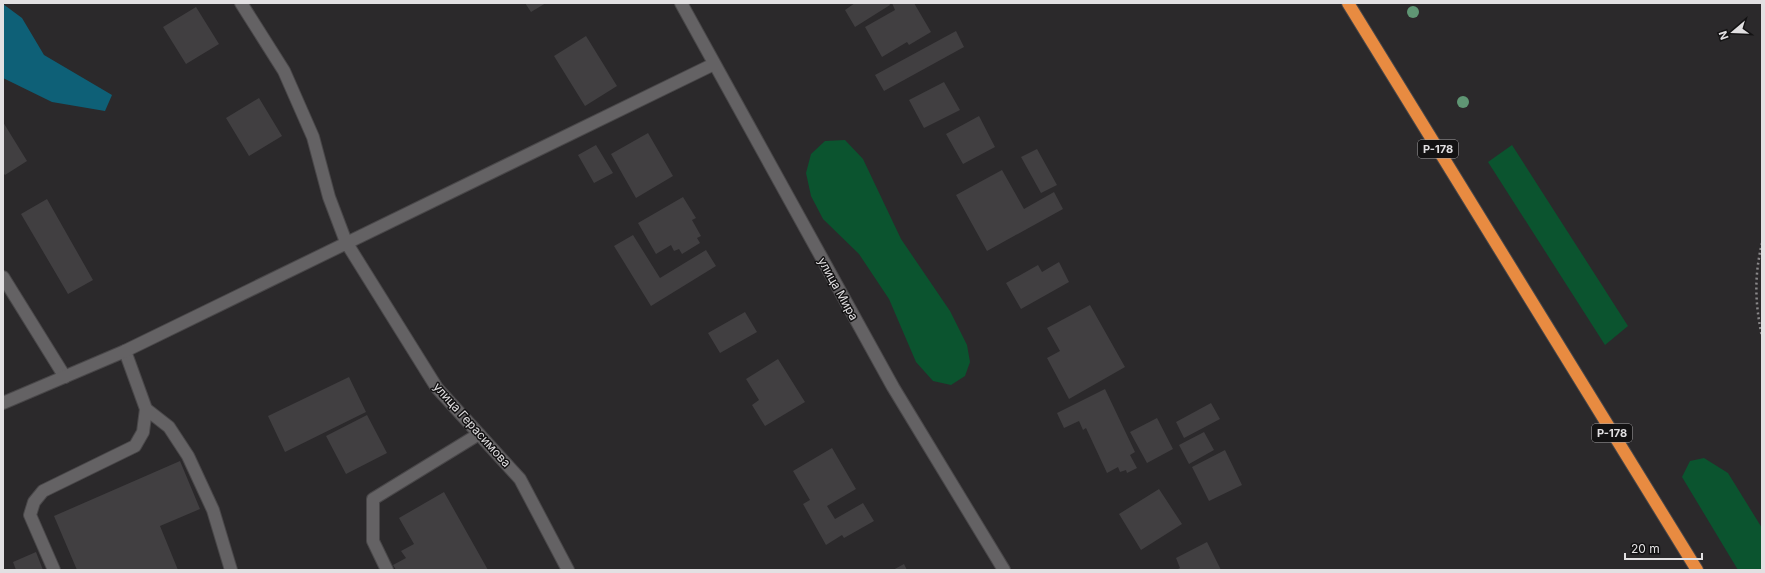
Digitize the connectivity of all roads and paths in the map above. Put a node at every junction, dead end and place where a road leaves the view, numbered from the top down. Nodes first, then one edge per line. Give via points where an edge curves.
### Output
1 (241, 3) edge
2 (681, 3) edge
3 (1348, 3) edge
4 (714, 64) junction
5 (346, 242) junction
6 (1762, 243) edge
7 (3, 277) edge
8 (1762, 337) edge
9 (124, 351) junction
10 (65, 377) junction
11 (3, 403) edge
12 (146, 408) junction
13 (478, 434) junction
14 (54, 570) edge
15 (231, 570) edge
16 (387, 570) edge
17 (568, 570) edge
18 (1004, 570) edge
19 (1697, 570) edge

1 - 5 street, улица Герасимова via 284,71 313,137
2 - 4 street, улица Мира
3 - 19 highway, Р-178
4 - 5 street
4 - 18 street, улица Мира via 893,387
5 - 9 street
5 - 13 street, улица Герасимова via 437,388
6 - 8 path via 1756,266 1756,310
7 - 10 street
9 - 10 street
9 - 12 street
10 - 11 street
12 - 14 street via 143,432 135,446 43,491 34,502 30,515
12 - 15 street via 169,427 188,456 213,510
13 - 16 street via 373,499 373,541
13 - 17 street, улица Герасимова via 520,479

